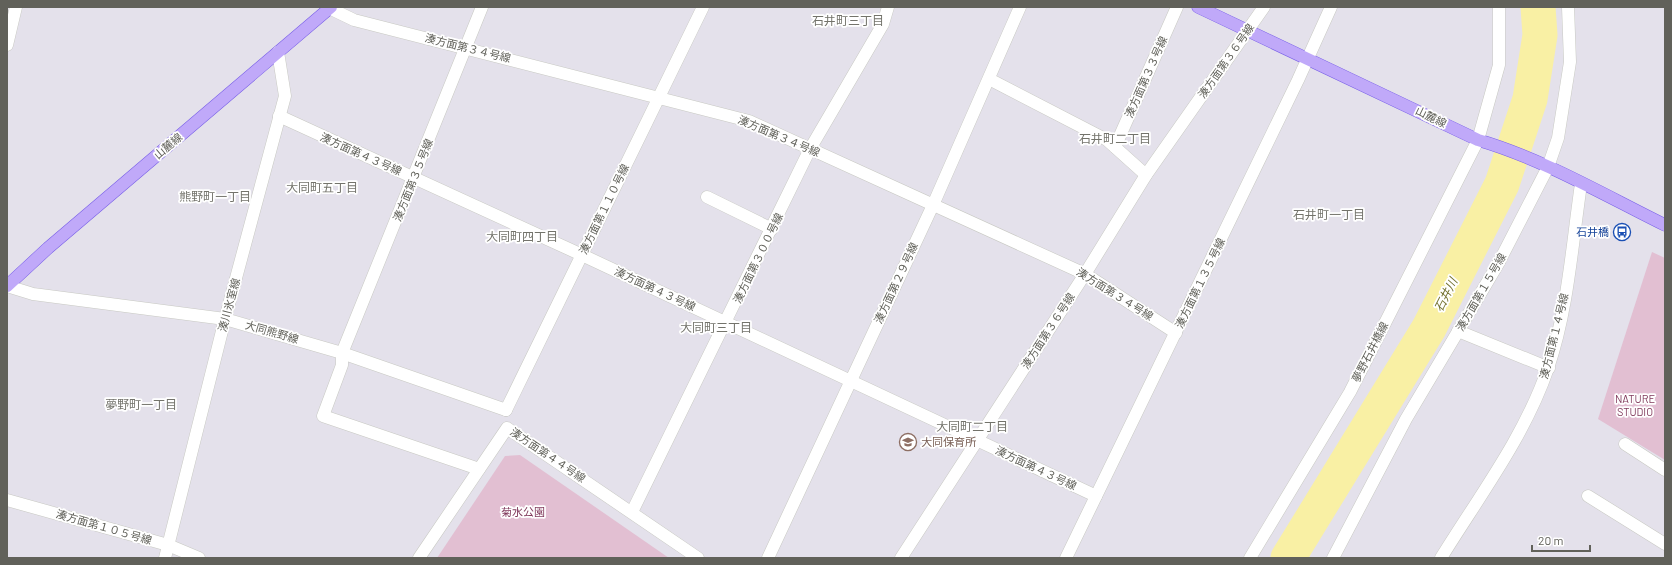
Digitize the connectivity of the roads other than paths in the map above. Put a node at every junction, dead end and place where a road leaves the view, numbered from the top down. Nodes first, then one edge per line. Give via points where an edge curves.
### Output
1 (16, 7) edge
2 (329, 7) edge
3 (482, 7) edge
4 (703, 7) edge
5 (888, 7) edge
6 (1020, 7) edge
7 (1177, 7) edge
8 (1198, 7) edge
9 (1264, 7) edge
10 (1331, 7) edge
11 (1499, 7) edge
12 (1568, 7) edge
13 (1248, 30) junction
14 (7, 45) edge
15 (466, 47) junction
16 (278, 52) junction
17 (1308, 58) junction
18 (988, 79) junction
19 (658, 98) junction
20 (279, 116) junction
21 (1478, 140) junction
22 (1115, 147) junction
23 (810, 149) junction
24 (1548, 167) junction
25 (1146, 175) junction
26 (414, 178) junction
27 (1581, 184) junction
28 (707, 197) dead end
29 (933, 205) junction
30 (1665, 225) edge
31 (772, 229) junction
32 (582, 255) junction
33 (1085, 274) junction
34 (7, 286) edge
35 (225, 319) junction
36 (726, 323) junction
37 (1458, 331) junction
38 (1176, 333) junction
39 (342, 353) junction
40 (1549, 368) junction
41 (850, 381) junction
42 (506, 410) junction
43 (507, 428) junction
44 (976, 440) junction
45 (1624, 444) dead end
46 (479, 470) junction
47 (1665, 470) edge
48 (1096, 496) junction
49 (1588, 496) dead end
50 (7, 500) edge
51 (632, 512) junction
52 (1665, 544) edge
53 (168, 545) junction
54 (165, 558) edge
55 (199, 558) edge
56 (419, 558) edge
57 (698, 558) edge
58 (768, 558) edge
59 (901, 558) edge
60 (1066, 558) edge
61 (1250, 558) edge
62 (1333, 558) edge
63 (1441, 558) edge

1 - 14 street
2 - 15 street, 湊方面第３４号線 via 354,20
2 - 16 main road, 山麓線
3 - 15 street, 湊方面第３５号線
4 - 19 street, 湊方面第１１０号線
5 - 23 street, 湊方面第３００号線 via 883,24
6 - 18 street, 湊方面第２９号線
7 - 22 street, 湊方面第３３号線
8 - 13 main road, 山麓線
9 - 13 street, 湊方面第３６号線
10 - 17 street, 湊方面第１３５号線
11 - 21 street, 夢野石井橋線 via 1499,65
12 - 24 street, 湊方面第１５号線 via 1570,62 1558,138
13 - 17 main road, 山麓線
13 - 25 street, 湊方面第３６号線
15 - 19 street, 湊方面第３４号線
15 - 26 street, 湊方面第３５号線
16 - 20 street, 湊川氷室線 via 285,96
16 - 34 main road, 山麓線
17 - 21 main road, 山麓線
17 - 38 street, 湊方面第１３５号線
18 - 22 street via 1107,140
18 - 29 street, 湊方面第２９号線
19 - 23 street, 湊方面第３４号線 via 749,121
19 - 32 street, 湊方面第１１０号線
20 - 26 street, 湊方面第４３号線
20 - 35 street, 湊川氷室線
21 - 24 main road, 山麓線 via 1506,148
21 - 61 street, 夢野石井橋線 via 1350,392
22 - 25 street
23 - 29 street, 湊方面第３４号線
23 - 31 street, 湊方面第３００号線
24 - 27 main road, 山麓線
24 - 37 street, 湊方面第１５号線 via 1498,264
25 - 33 street, 湊方面第３６号線
26 - 32 street, 湊方面第４３号線
26 - 39 street, 湊方面第３５号線
27 - 30 main road, 山麓線
27 - 40 street, 湊方面第１４号線 via 1564,306
28 - 31 street
29 - 33 street, 湊方面第３４号線
29 - 41 street, 湊方面第２９号線
31 - 36 street, 湊方面第３００号線
32 - 36 street, 湊方面第４３号線
32 - 42 street, 湊方面第１１０号線
33 - 38 street, 湊方面第３４号線
33 - 44 street, 湊方面第３６号線
34 - 35 street, 大同熊野線 via 33,294
35 - 39 street, 大同熊野線
35 - 53 street, 湊川氷室線
36 - 41 street, 湊方面第４３号線
36 - 51 street, 湊方面第３００号線
37 - 40 street
37 - 62 street, 湊方面第１５号線 via 1406,419
38 - 48 street, 湊方面第１３５号線
39 - 42 street, 大同熊野線
39 - 46 street, 湊方面第３５号線 via 342,365 323,416
40 - 63 street, 湊方面第１４号線 via 1535,403 1514,442
41 - 44 street, 湊方面第４３号線
41 - 58 street, 湊方面第２９号線
42 - 43 street
43 - 46 street, 湊方面第４４号線
43 - 51 street, 湊方面第４４号線
44 - 48 street, 湊方面第４３号線
44 - 59 street, 湊方面第３６号線
45 - 47 street
46 - 56 street, 湊方面第４４号線
48 - 60 street, 湊方面第１３５号線
49 - 52 street
50 - 53 street, 湊方面第１０５号線
51 - 57 street, 湊方面第４４号線
53 - 54 street, 湊川氷室線
53 - 55 street, 湊方面第１０５号線

